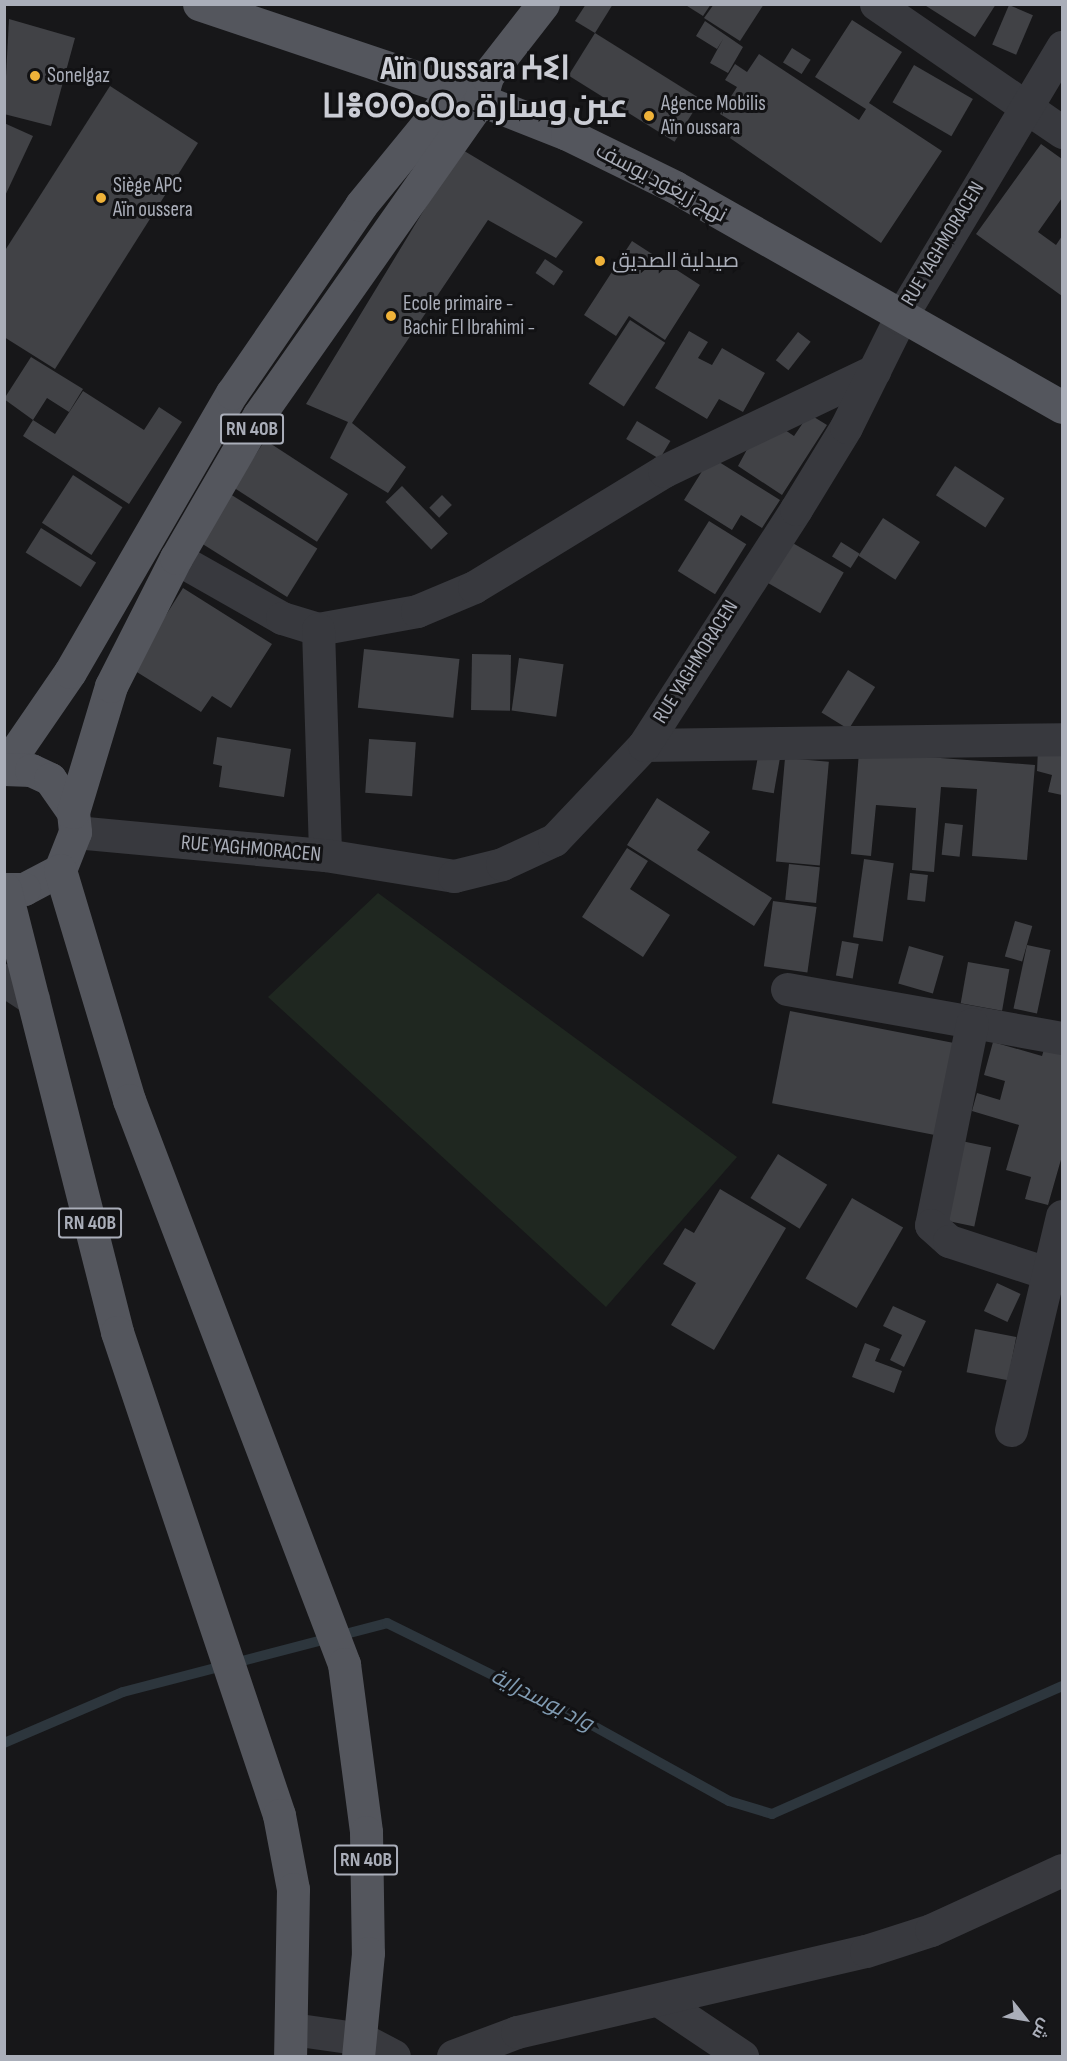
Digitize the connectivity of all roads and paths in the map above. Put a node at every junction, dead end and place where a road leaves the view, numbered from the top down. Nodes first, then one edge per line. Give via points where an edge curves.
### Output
1 (199, 4) edge
2 (543, 4) edge
3 (876, 4) edge
4 (1062, 46) edge
5 (474, 89) junction
6 (1025, 105) junction
7 (1062, 132) edge
8 (900, 318) junction
9 (874, 371) junction
10 (1062, 407) edge
11 (176, 558) junction
12 (318, 628) junction
13 (1062, 739) edge
14 (644, 745) junction
15 (4, 769) edge
16 (74, 822) junction
17 (325, 855) junction
18 (60, 870) junction
19 (5, 889) edge
20 (4, 980) edge
21 (787, 989) dead end
22 (33, 999) junction
23 (972, 1024) junction
24 (1062, 1038) edge
25 (1062, 1216) edge
26 (1055, 1277) edge
27 (1011, 1430) dead end
28 (1062, 1870) edge
29 (660, 2001) junction
30 (291, 2043) edge
31 (360, 2048) edge
32 (394, 2056) edge
33 (453, 2056) edge
34 (742, 2056) edge

1 - 5 main road, نهج زيغود يوسف
2 - 5 main road, RN 40B
3 - 6 street
4 - 6 street, RUE YAGHMORACEN
5 - 8 main road, نهج زيغود يوسف via 675,187
5 - 11 main road, RN 40B via 259,415
5 - 15 main road, RN 40B via 361,205 232,393 70,672
6 - 7 street
6 - 8 street, RUE YAGHMORACEN
8 - 9 street, RUE YAGHMORACEN
8 - 10 main road, نهج زيغود يوسف
9 - 12 street via 664,471 474,587 417,611
9 - 14 street, RUE YAGHMORACEN via 846,427
11 - 12 street via 282,618
11 - 16 main road, RN 40B via 111,686
12 - 17 street
13 - 14 street
14 - 17 street, RUE YAGHMORACEN via 554,840 502,864 454,876
15 - 16 main road, RN 40B via 31,770 50,779
16 - 17 street, RUE YAGHMORACEN
16 - 18 main road, RN 40B
18 - 19 main road, RN 40B via 33,886
18 - 31 main road, RN 40B via 129,1100 344,1664 366,1832 368,1953
19 - 22 main road, RN 40B
20 - 22 street
21 - 23 street
22 - 30 main road, RN 40B via 117,1332 189,1554 238,1683 279,1815 294,1889
23 - 24 street
23 - 26 street via 931,1225 949,1241
25 - 26 street
26 - 27 street
28 - 29 street via 887,1944
29 - 33 street via 517,2032
29 - 34 street
30 - 31 street
31 - 32 street

